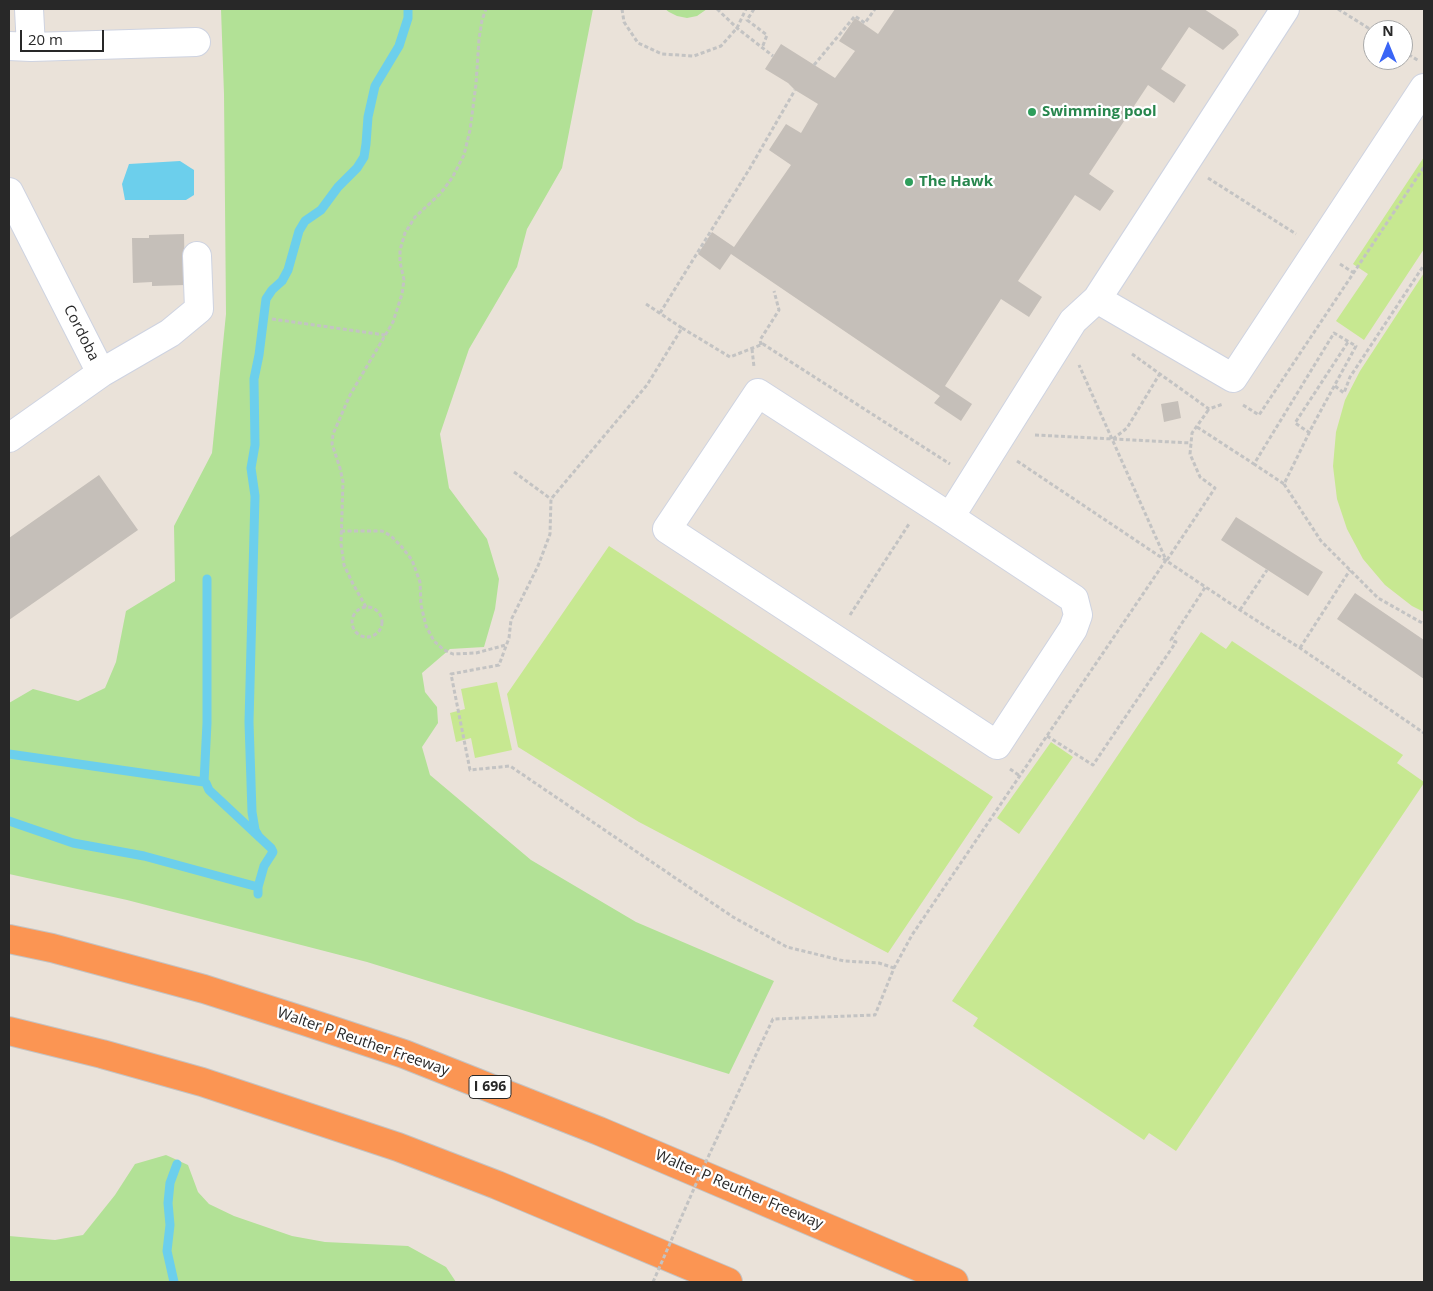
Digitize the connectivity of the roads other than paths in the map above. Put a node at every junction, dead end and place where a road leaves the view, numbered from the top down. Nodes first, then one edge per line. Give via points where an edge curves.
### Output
1 (29, 9) edge
2 (1285, 9) edge
3 (196, 42) dead end
4 (20, 46) edge
5 (1424, 88) edge
6 (9, 192) edge
7 (197, 256) dead end
8 (1097, 299) junction
9 (101, 373) junction
10 (9, 438) edge
11 (950, 517) junction
12 (9, 939) edge
13 (9, 1031) edge
14 (728, 1282) edge
15 (954, 1282) edge

1 - 4 street
2 - 8 street
3 - 4 street
5 - 8 street via 1233,378
6 - 9 street, Cordoba
7 - 9 street via 200,309 170,333
8 - 11 street via 1072,320
9 - 10 street, Cordoba
11 - 11 street via 758,393 667,529 997,745 1073,629 1078,615 1074,599
12 - 15 highway, Walter P Reuther Freeway / I 696 via 204,989 404,1054 599,1130
13 - 14 highway via 202,1082 398,1147 497,1184

